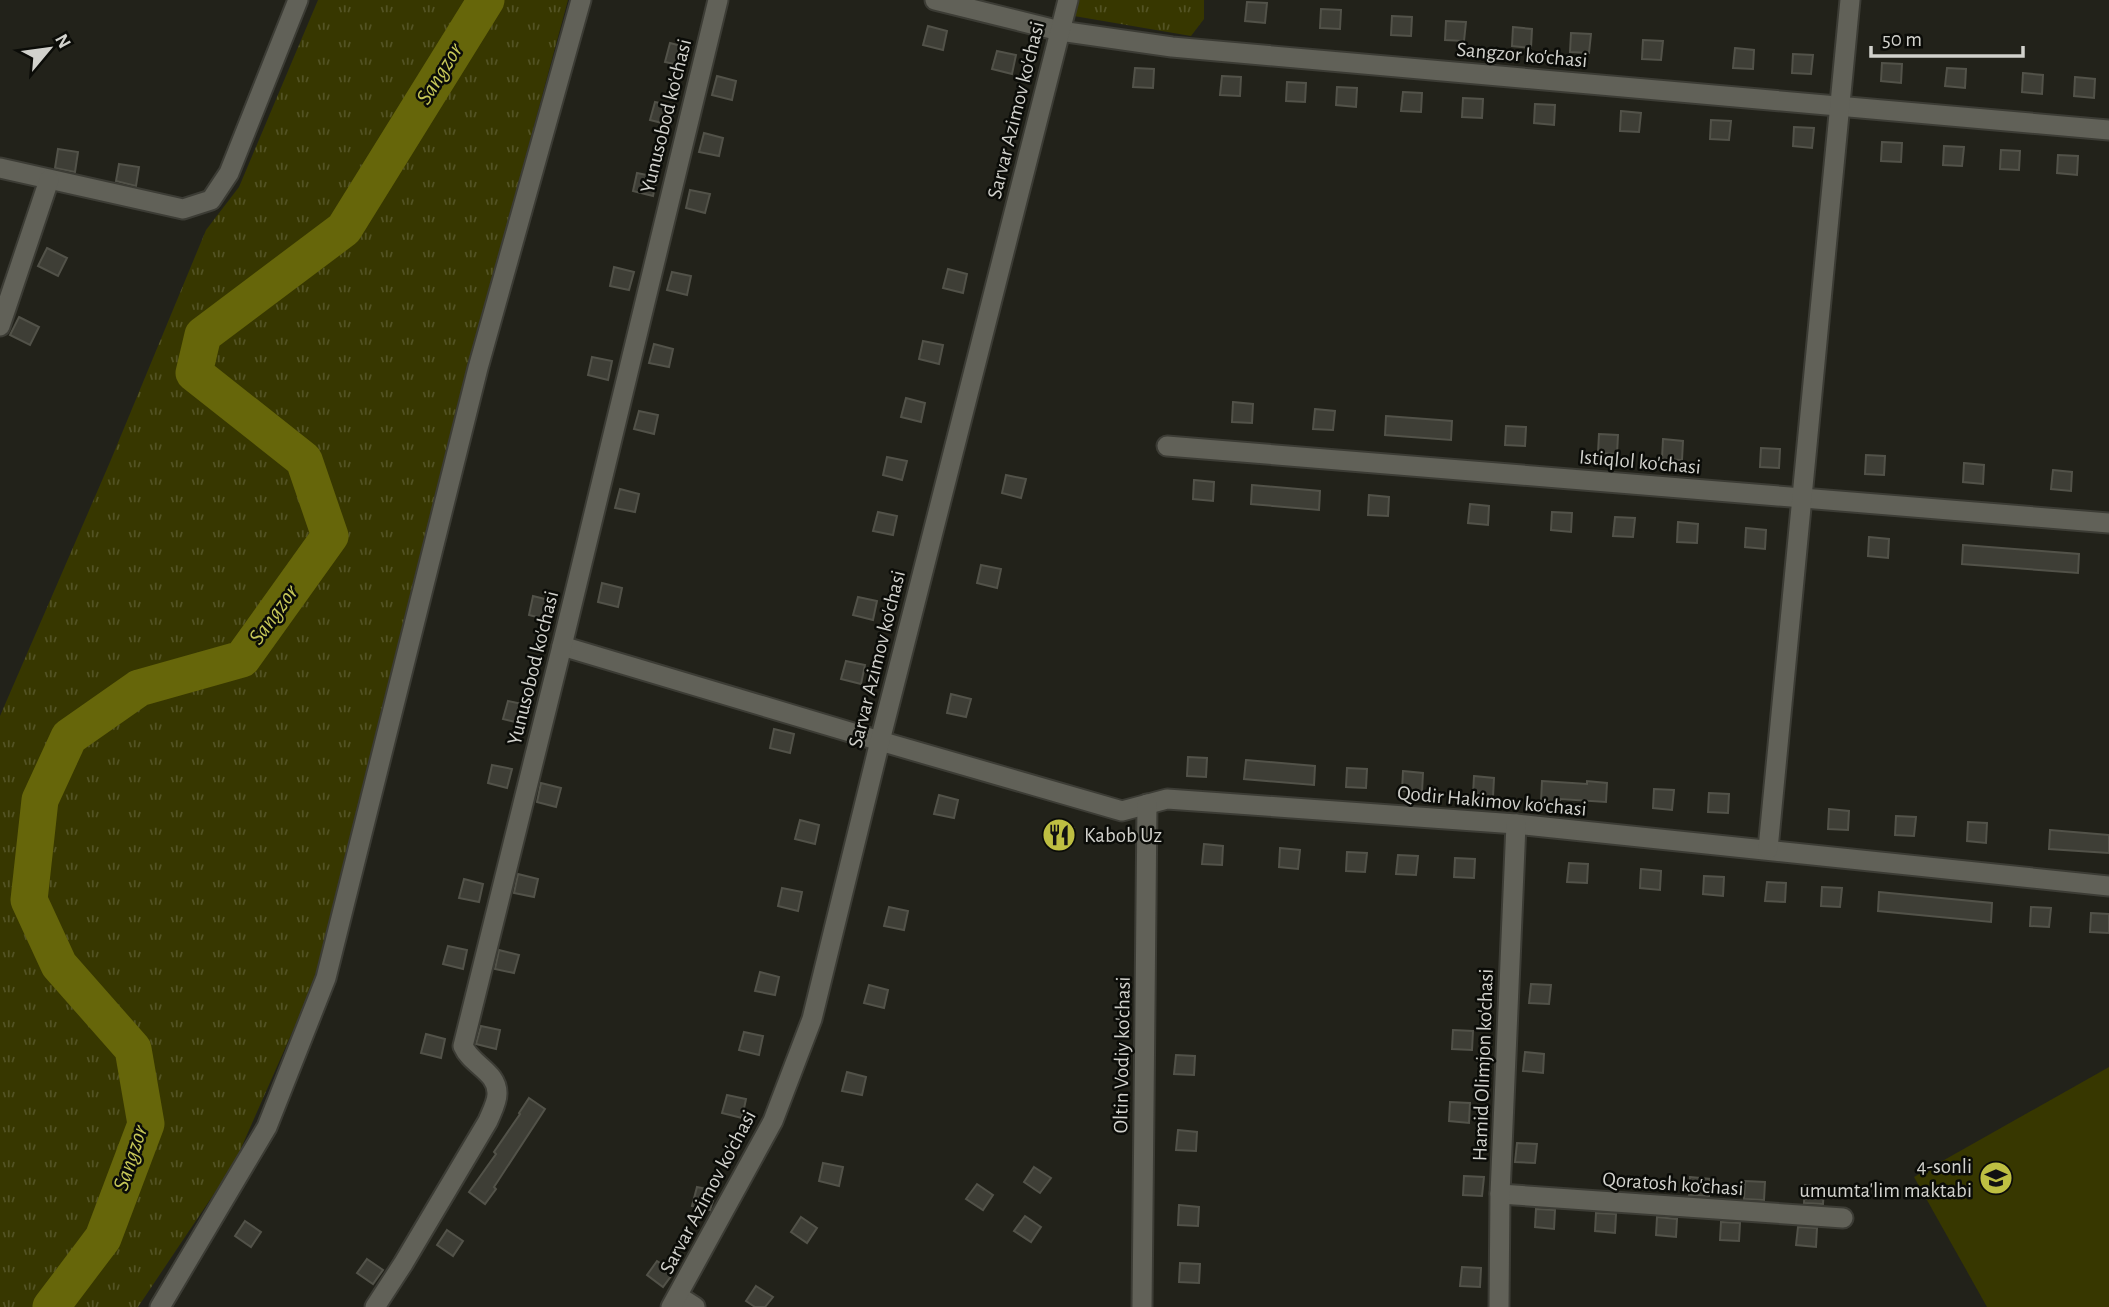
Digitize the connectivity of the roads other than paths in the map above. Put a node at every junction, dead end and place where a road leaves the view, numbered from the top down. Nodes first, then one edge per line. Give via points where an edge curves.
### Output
1 (298, 0) edge
2 (581, 0) edge
3 (718, 0) edge
4 (935, 0) edge
5 (1068, 0) edge
6 (1850, 0) edge
7 (1060, 31) junction
8 (1841, 105) junction
9 (2109, 130) edge
10 (0, 169) edge
11 (49, 180) junction
12 (0, 326) edge
13 (1167, 446) dead end
14 (1801, 498) junction
15 (2109, 523) edge
16 (562, 646) junction
17 (880, 741) junction
18 (1147, 804) junction
19 (1516, 824) junction
20 (1768, 849) junction
21 (2109, 886) edge
22 (1500, 1194) junction
23 (1843, 1218) dead end
24 (681, 1303) edge
25 (160, 1307) edge
26 (375, 1307) edge
27 (1142, 1307) edge
28 (1499, 1307) edge

1 - 11 street via 229,173 211,200 183,209
2 - 25 street via 478,368 326,978 267,1127
3 - 16 street, Yunusobod ko'chasi
4 - 7 street, Sangzor ko'chasi
5 - 7 street, Sarvar Azimov ko'chasi
6 - 8 street
7 - 8 street, Sangzor ko'chasi via 1172,47
7 - 17 street, Sarvar Azimov ko'chasi
8 - 9 street, Sangzor ko'chasi
8 - 14 street
10 - 11 street
11 - 12 street
13 - 14 street, Istiqlol ko'chasi
14 - 15 street, Istiqlol ko'chasi
14 - 20 street
16 - 17 street, Qodir Hakimov ko'chasi
16 - 26 street, Yunusobod ko'chasi via 463,1046 466,1055 495,1080 497,1096 488,1121
17 - 18 street, Qodir Hakimov ko'chasi via 1122,811
17 - 24 street, Sarvar Azimov ko'chasi via 811,1019 773,1121
18 - 19 street, Qodir Hakimov ko'chasi via 1167,799
18 - 27 street, Oltin Vodiy ko'chasi
19 - 20 street, Qodir Hakimov ko'chasi
19 - 22 street, Hamid Olimjon ko'chasi
20 - 21 street, Qodir Hakimov ko'chasi
22 - 23 street, Qoratosh ko'chasi
22 - 28 street, Hamid Olimjon ko'chasi

